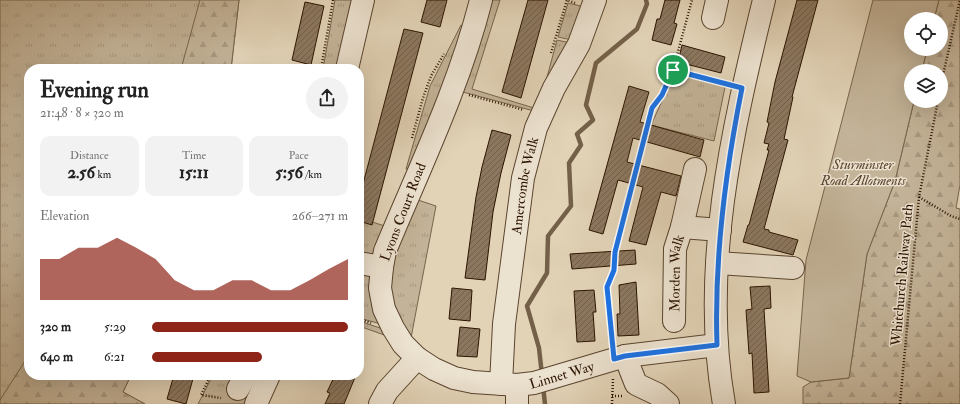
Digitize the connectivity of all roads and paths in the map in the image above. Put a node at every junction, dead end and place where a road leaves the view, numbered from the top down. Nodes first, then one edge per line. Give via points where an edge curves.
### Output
1 (333, 0) edge
2 (363, 0) edge
3 (481, 0) edge
4 (595, 0) edge
5 (692, 0) edge
6 (764, 0) edge
7 (960, 0) edge
8 (322, 64) edge
9 (348, 64) edge
10 (946, 64) edge
11 (673, 70) junction
12 (742, 88) junction
13 (453, 91) junction
14 (937, 108) edge
15 (542, 116) junction
16 (695, 169) dead end
17 (919, 197) junction
18 (960, 219) edge
19 (682, 227) junction
20 (720, 230) junction
21 (718, 263) junction
22 (364, 264) edge
23 (382, 268) junction
24 (793, 268) dead end
25 (364, 321) edge
26 (674, 321) dead end
27 (370, 323) dead end
28 (717, 345) junction
29 (416, 358) junction
30 (616, 359) junction
31 (208, 380) edge
32 (266, 380) edge
33 (517, 389) edge
34 (201, 395) dead end
35 (256, 404) edge
36 (380, 404) edge
37 (612, 404) edge
38 (668, 404) edge
39 (724, 404) edge
40 (900, 404) edge

1 - 8 path
2 - 9 street
3 - 13 street, Lyons Court Road
4 - 15 street, Amercombe Walk via 579,44 554,88
5 - 11 path
6 - 12 street
7 - 10 path
11 - 12 path
11 - 30 path via 662,95 652,108 615,252 614,270 607,287
12 - 20 street via 729,156
13 - 15 path
13 - 23 street, Lyons Court Road via 385,252
14 - 17 path, Whitchurch Railway Path
15 - 33 street, Amercombe Walk via 536,128 523,178 504,324
16 - 19 street, Morden Walk
17 - 18 path
17 - 40 path, Whitchurch Railway Path
19 - 20 street, Morden Walk
19 - 26 street, Morden Walk via 675,249
20 - 21 street
21 - 24 street
21 - 28 street
22 - 23 street
23 - 29 street, Lyons Court Road via 380,288 384,309 403,344
25 - 27 path
28 - 30 street, Linnet Way
28 - 39 street
29 - 33 street, Lyons Court Road via 454,378
29 - 36 street via 387,391
30 - 33 street, Linnet Way
30 - 37 path
30 - 38 street via 636,384 657,394
31 - 34 path
32 - 35 street

